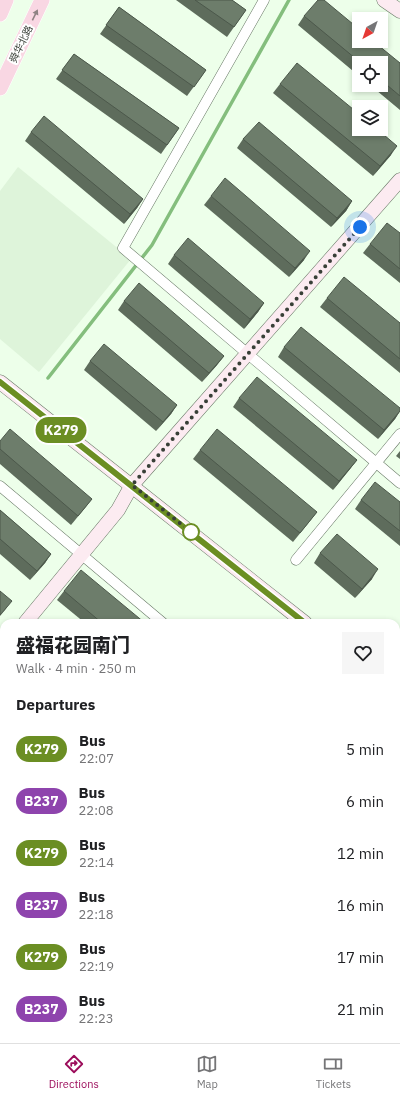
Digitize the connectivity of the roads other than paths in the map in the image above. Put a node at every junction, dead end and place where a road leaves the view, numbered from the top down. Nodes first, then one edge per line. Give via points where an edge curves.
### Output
1 (6, 0) edge
2 (42, 0) edge
3 (264, 0) edge
4 (384, 0) edge
5 (400, 11) edge
6 (0, 14) edge
7 (0, 88) edge
8 (400, 180) edge
9 (248, 354) junction
10 (0, 382) edge
11 (400, 434) edge
12 (376, 463) junction
13 (400, 482) edge
14 (132, 485) junction
15 (0, 486) edge
16 (81, 554) junction
17 (296, 560) dead end
18 (28, 619) edge
19 (158, 619) edge
20 (300, 619) edge

1 - 6 main road
7 -> 2 main road, 舜华北路
3 - 9 street via 124,248
4 - 5 street
8 - 9 street
9 - 12 street
9 - 14 street
10 - 14 street
11 - 12 street
12 - 13 street
12 - 17 street
14 - 16 street via 118,510
14 - 20 street
15 - 16 street
16 - 18 street
16 - 19 street

